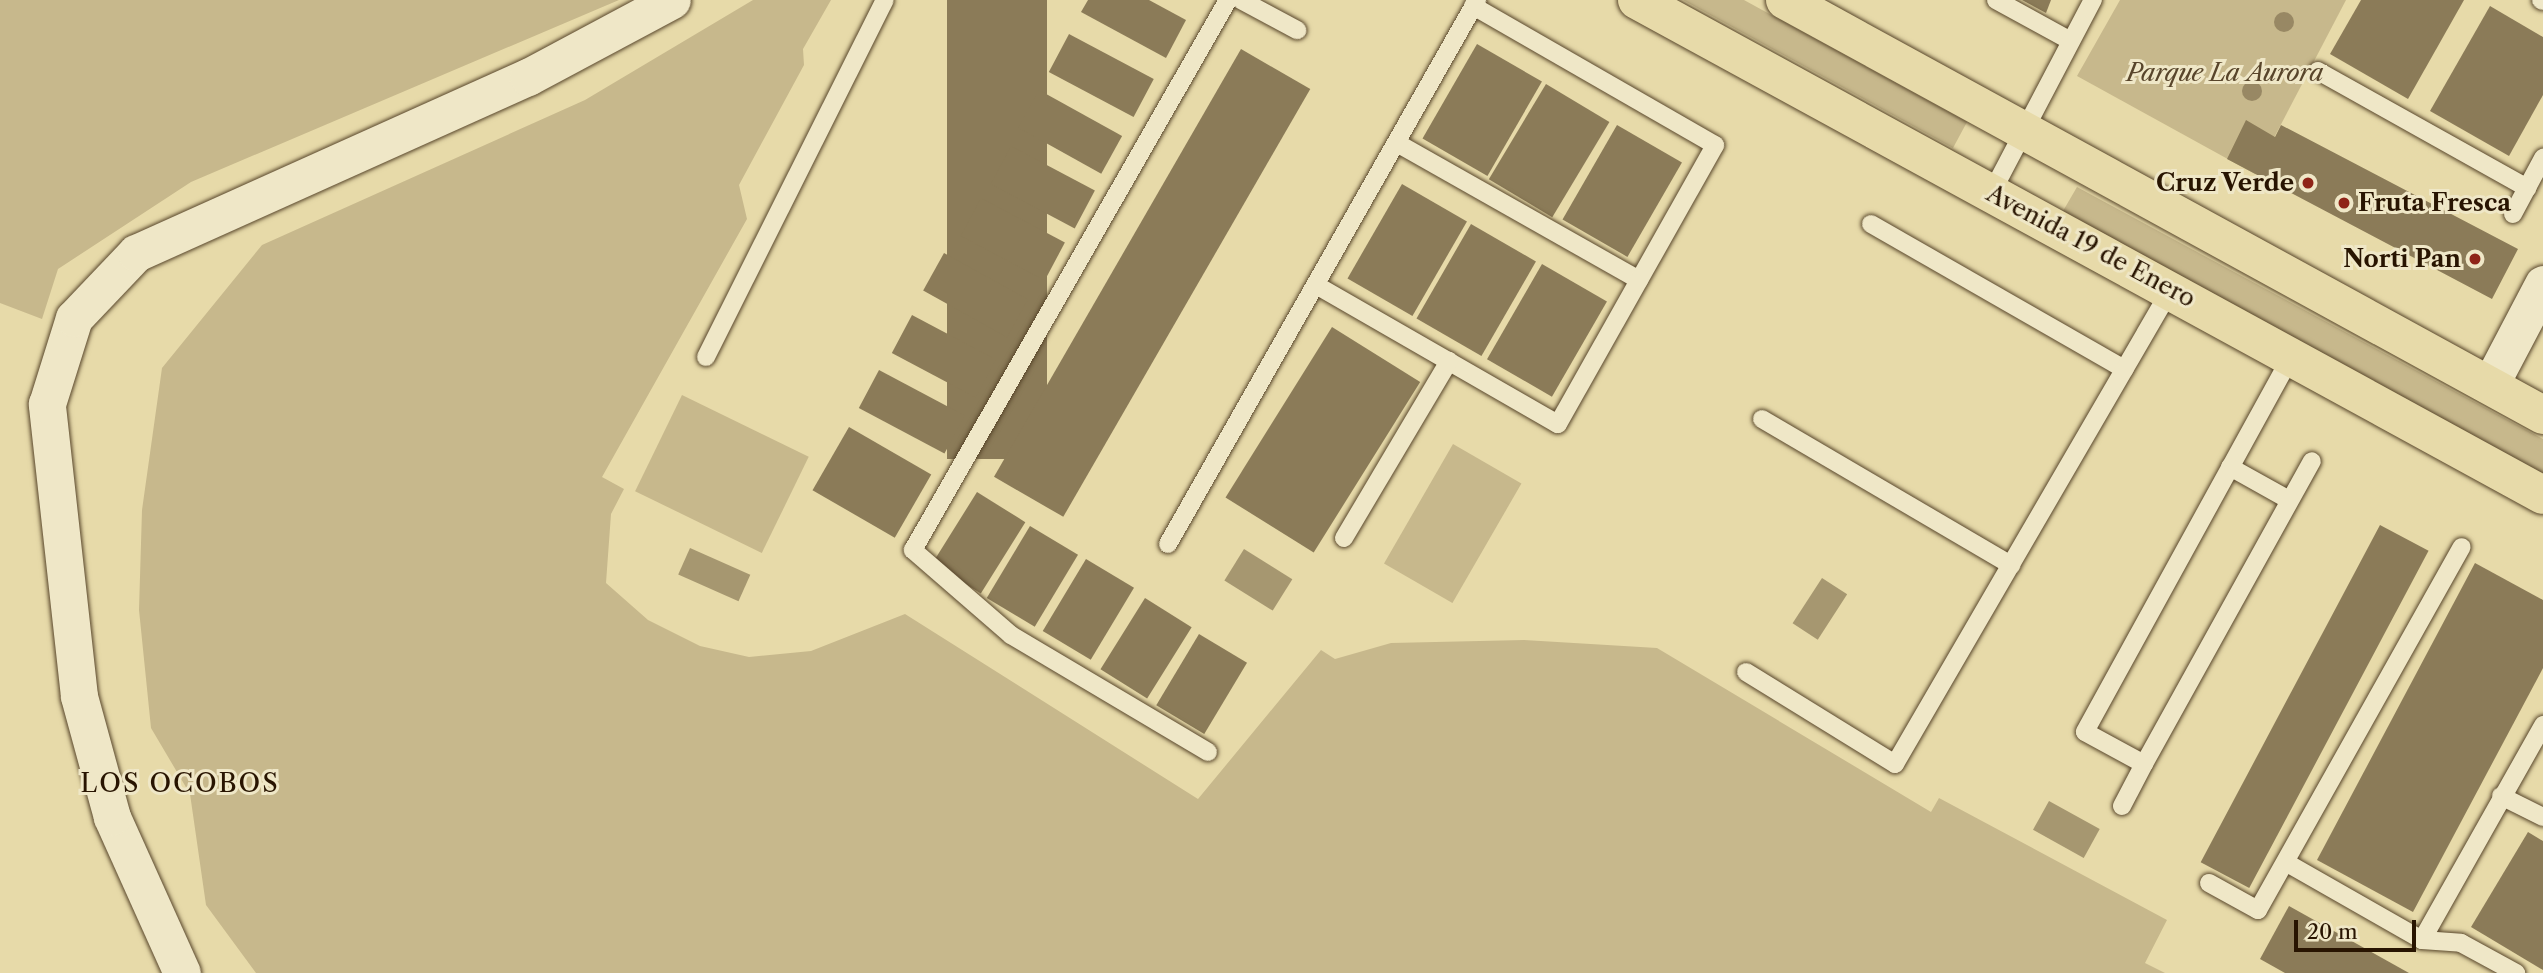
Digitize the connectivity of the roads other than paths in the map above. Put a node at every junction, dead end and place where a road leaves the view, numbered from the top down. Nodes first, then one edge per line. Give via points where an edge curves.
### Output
1 (671, 0) edge
2 (885, 0) edge
3 (1228, 0) edge
4 (1241, 0) edge
5 (1637, 0) edge
6 (1784, 0) edge
7 (1996, 0) edge
8 (2093, 0) edge
9 (1475, 3) edge
10 (1297, 30) dead end
11 (2071, 41) junction
12 (2318, 71) dead end
13 (2026, 131) junction
14 (1396, 143) junction
15 (2543, 158) edge
16 (2527, 188) junction
17 (1992, 192) junction
18 (2513, 214) dead end
19 (1871, 224) dead end
20 (1639, 280) junction
21 (2543, 284) edge
22 (1316, 285) junction
23 (2171, 288) junction
24 (2292, 355) junction
25 (706, 357) dead end
26 (1449, 361) junction
27 (2124, 369) junction
28 (2490, 385) junction
29 (2543, 415) edge
30 (1762, 419) dead end
31 (2312, 461) dead end
32 (2230, 467) junction
33 (2543, 495) edge
34 (2289, 500) junction
35 (1344, 538) dead end
36 (1168, 544) dead end
37 (2462, 547) dead end
38 (2011, 565) junction
39 (1746, 672) dead end
40 (2543, 725) edge
41 (1208, 751) dead end
42 (2144, 764) junction
43 (2501, 796) junction
44 (2122, 806) dead end
45 (2543, 817) edge
46 (2287, 863) junction
47 (2209, 883) dead end
48 (2422, 940) junction
49 (182, 973) edge
50 (2516, 973) edge

1 - 49 street via 528,77 136,254 74,318 47,404 79,696 112,817
2 - 25 lane
3 - 41 lane via 913,550 1010,635
4 - 10 lane
5 - 17 main road, Avenida 19 de Enero
6 - 13 main road
7 - 11 lane
8 - 11 lane
9 - 14 lane
9 - 20 lane via 1715,145
11 - 13 lane
12 - 16 lane
13 - 17 lane
13 - 28 main road
14 - 20 lane
14 - 22 lane
15 - 16 lane
16 - 18 lane
17 - 23 main road, Avenida 19 de Enero
19 - 27 lane
20 - 26 lane via 1558,424
21 - 28 street
22 - 26 lane
22 - 36 lane
23 - 24 main road, Avenida 19 de Enero
23 - 27 lane
24 - 32 lane
24 - 33 main road, Avenida 19 de Enero
26 - 35 lane
27 - 38 lane
28 - 29 main road
30 - 38 lane
31 - 34 lane
32 - 34 lane
32 - 42 lane via 2085,732
34 - 42 lane
37 - 46 lane
38 - 39 lane via 1895,764
40 - 43 lane
42 - 44 lane
43 - 45 lane
43 - 48 lane
46 - 47 lane via 2258,910
46 - 48 lane
48 - 50 lane via 2460,943

